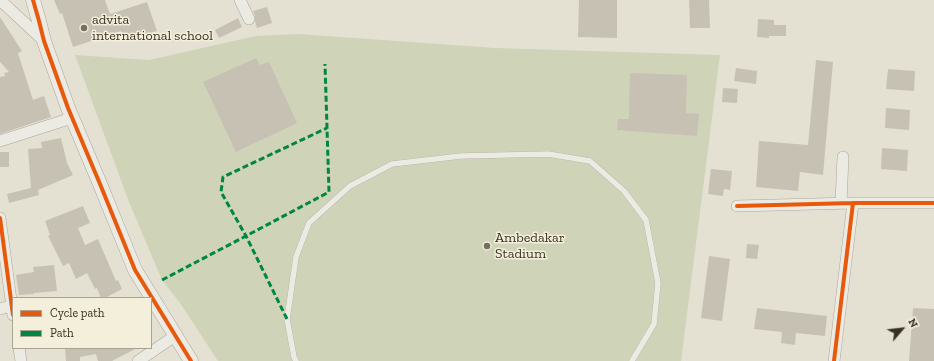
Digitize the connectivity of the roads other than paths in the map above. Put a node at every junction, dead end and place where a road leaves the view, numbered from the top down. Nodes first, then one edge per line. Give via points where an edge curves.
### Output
1 (0, 0) edge
2 (33, 0) edge
3 (240, 0) edge
4 (249, 18) dead end
5 (44, 41) junction
6 (72, 118) junction
7 (0, 141) edge
8 (843, 157) dead end
9 (853, 202) junction
10 (841, 203) junction
11 (934, 203) edge
12 (737, 206) dead end
13 (0, 218) edge
14 (151, 297) edge
15 (152, 298) edge
16 (0, 309) edge
17 (12, 311) edge
18 (175, 336) junction
19 (19, 349) edge
20 (21, 361) edge
21 (138, 361) edge
22 (191, 361) edge
23 (296, 361) edge
24 (632, 361) edge
25 (834, 361) edge

1 - 5 street
2 - 5 street
3 - 4 street
5 - 6 street
6 - 7 street
6 - 14 street via 135,270
8 - 10 street
9 - 10 street
9 - 11 street
9 - 25 street
10 - 12 street
13 - 17 street
15 - 18 street
16 - 17 street
18 - 21 street
18 - 22 street
19 - 20 street
23 - 24 lane via 287,319 296,257 309,223 350,186 392,164 461,156 548,154 590,161 624,191 646,220 658,283 654,324

